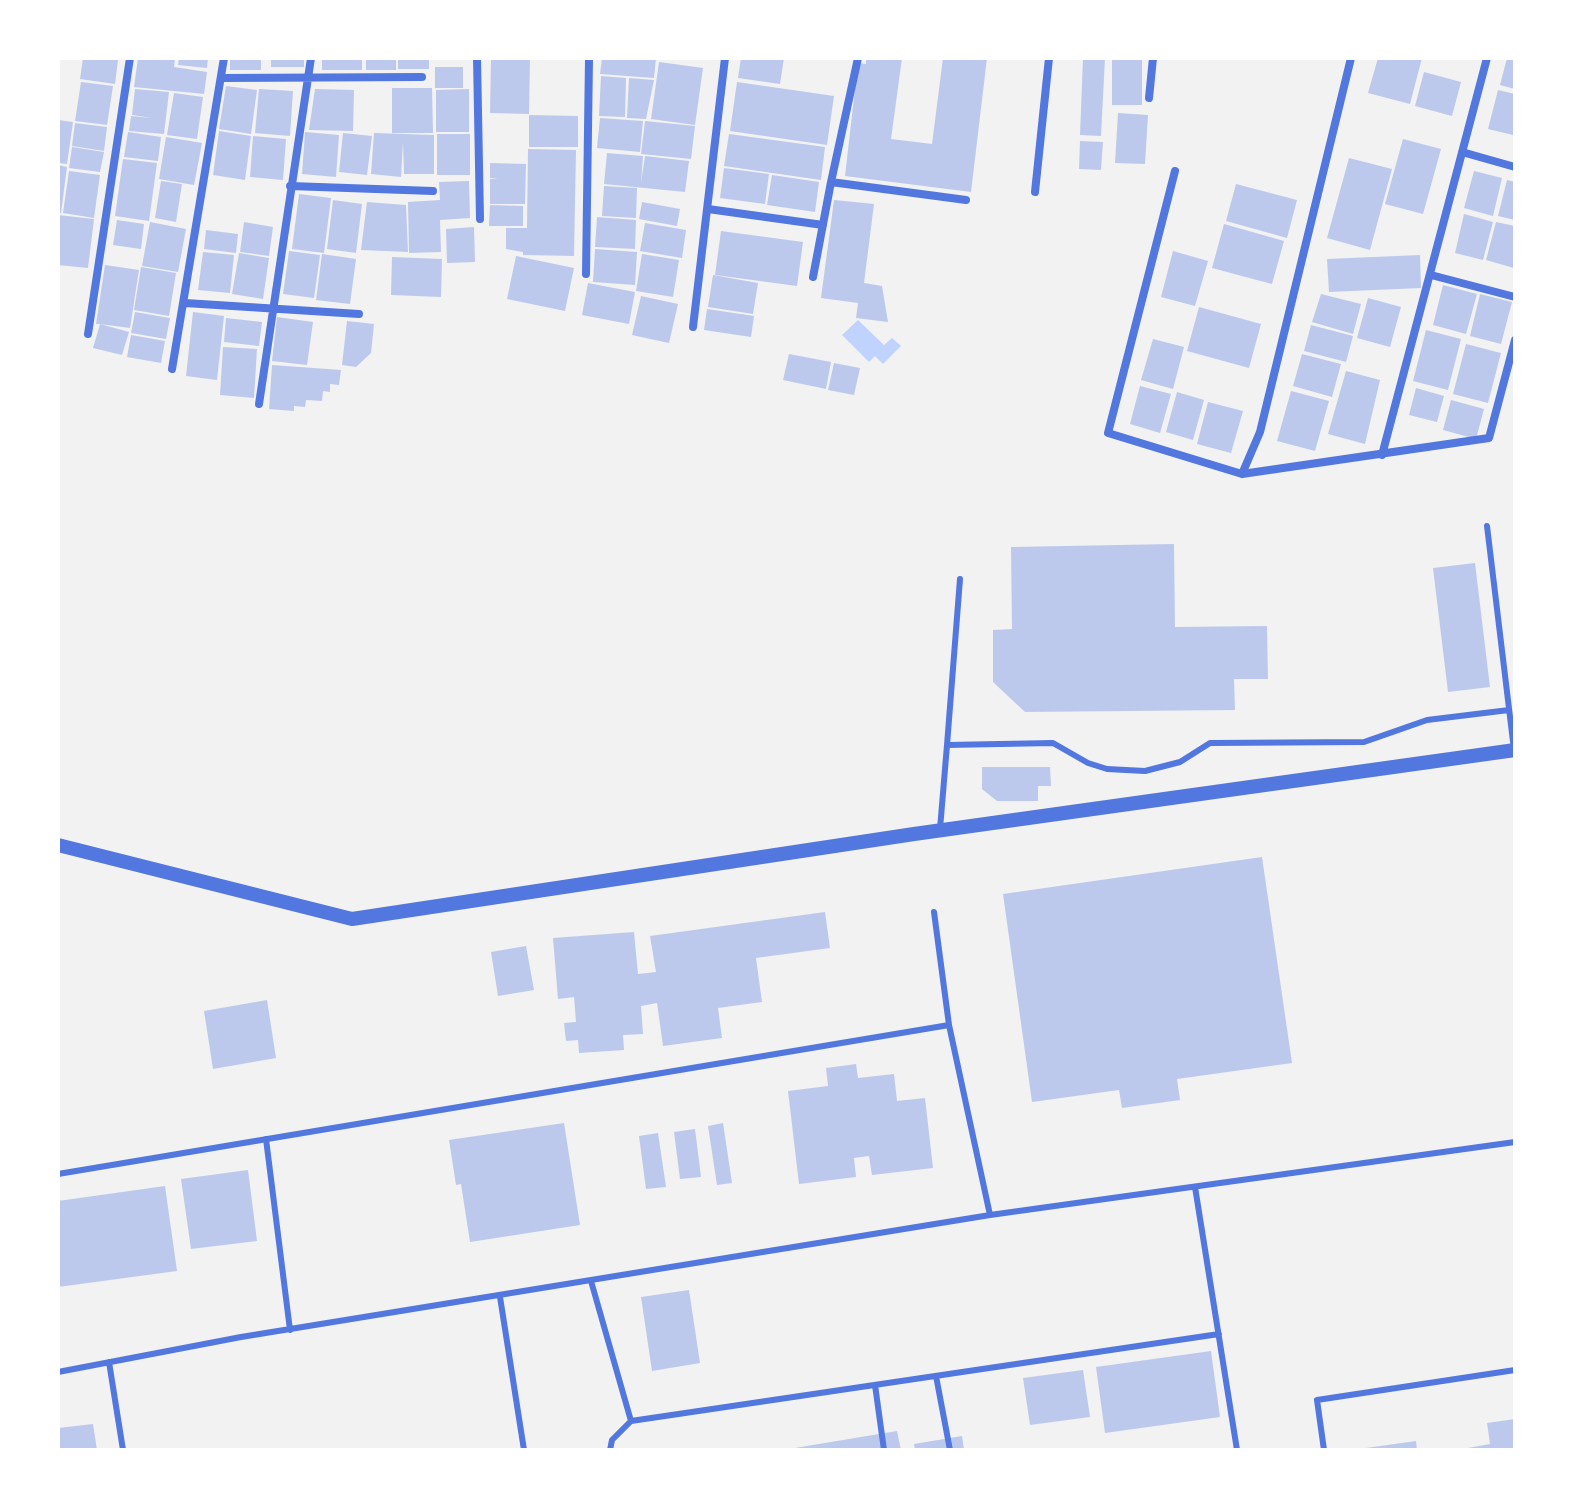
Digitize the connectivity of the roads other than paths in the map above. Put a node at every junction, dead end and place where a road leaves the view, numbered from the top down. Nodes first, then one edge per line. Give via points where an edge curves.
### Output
1 (130, 58) edge
2 (224, 58) edge
3 (311, 58) edge
4 (477, 58) edge
5 (589, 58) edge
6 (725, 58) edge
7 (858, 58) edge
8 (1049, 58) edge
9 (1153, 58) edge
10 (1351, 58) edge
11 (1487, 58) edge
12 (309, 77) junction
13 (422, 77) dead end
14 (222, 78) junction
15 (1149, 98) dead end
16 (1462, 152) junction
17 (1515, 167) edge
18 (1175, 171) dead end
19 (831, 182) junction
20 (290, 186) junction
21 (433, 191) dead end
22 (1035, 192) dead end
23 (966, 200) dead end
24 (708, 209) junction
25 (480, 219) dead end
26 (823, 225) junction
27 (586, 274) dead end
28 (1431, 275) junction
29 (813, 277) dead end
30 (1515, 297) edge
31 (185, 303) junction
32 (273, 310) junction
33 (359, 314) dead end
34 (693, 327) dead end
35 (88, 334) dead end
36 (1515, 340) edge
37 (172, 369) dead end
38 (259, 404) dead end
39 (1382, 455) junction
40 (1242, 474) junction
41 (1487, 526) dead end
42 (960, 579) dead end
43 (1509, 710) junction
44 (947, 745) junction
45 (1514, 750) edge
46 (940, 830) junction
47 (58, 845) edge
48 (934, 912) dead end
49 (949, 1025) junction
50 (266, 1139) junction
51 (1515, 1142) edge
52 (58, 1174) edge
53 (1195, 1187) junction
54 (990, 1215) junction
55 (591, 1281) junction
56 (500, 1297) junction
57 (290, 1330) junction
58 (1219, 1334) junction
59 (109, 1362) junction
60 (1515, 1370) edge
61 (58, 1372) edge
62 (936, 1376) junction
63 (875, 1385) junction
64 (631, 1421) junction
65 (123, 1450) edge
66 (524, 1450) edge
67 (610, 1450) edge
68 (884, 1450) edge
69 (950, 1450) edge
70 (1237, 1450) edge
71 (1324, 1450) edge

1 - 35 street
2 - 14 street
3 - 12 street
4 - 25 street
5 - 27 street
6 - 24 street
7 - 19 street
8 - 22 street
9 - 15 street
10 - 40 street via 1260,432
11 - 16 street
12 - 13 street
12 - 14 street
12 - 20 street
14 - 31 street
16 - 17 street
16 - 28 street
18 - 40 street via 1108,433
19 - 23 street
19 - 26 street
20 - 21 street
20 - 32 street
24 - 26 street
24 - 34 street
26 - 29 street
28 - 30 street
28 - 39 street
31 - 32 street
31 - 37 street
32 - 33 street
32 - 38 street
36 - 39 street via 1489,438
39 - 40 street
41 - 43 lane
42 - 44 lane
43 - 44 lane via 1427,720 1364,742 1210,743 1180,762 1145,771 1107,769 1053,743
43 - 45 lane
44 - 46 lane
45 - 46 street
46 - 47 street via 352,919
48 - 49 lane
49 - 50 lane
49 - 54 lane
50 - 52 lane
50 - 57 lane
51 - 53 lane
53 - 54 lane
53 - 58 lane
54 - 55 lane
55 - 56 lane
55 - 64 lane
56 - 57 lane
56 - 66 lane
57 - 59 lane
58 - 62 lane
58 - 70 lane
59 - 61 lane
59 - 65 lane
60 - 71 lane via 1317,1400
62 - 63 lane
62 - 69 lane
63 - 64 lane
63 - 68 lane
64 - 67 lane via 612,1440

